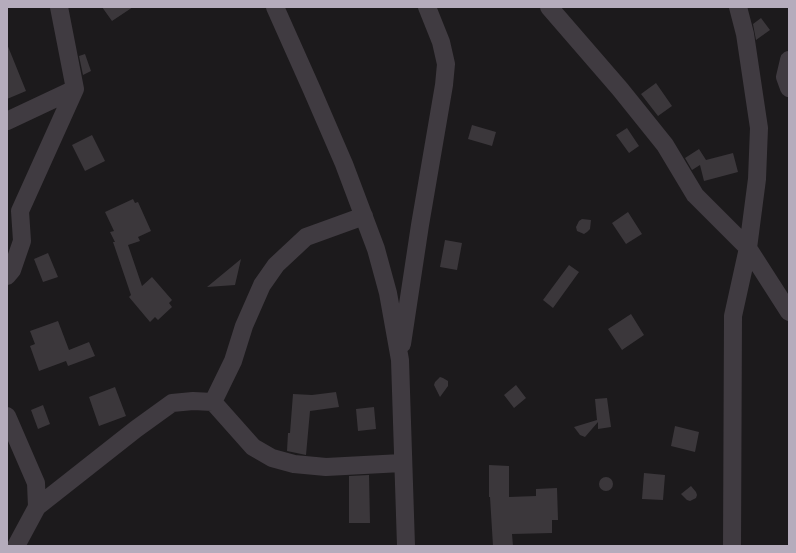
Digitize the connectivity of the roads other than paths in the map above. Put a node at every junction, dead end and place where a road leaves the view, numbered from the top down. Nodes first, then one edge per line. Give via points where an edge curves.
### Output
1 (59, 7) edge
2 (275, 7) edge
3 (426, 7) edge
4 (549, 7) edge
5 (738, 7) edge
6 (789, 60) edge
7 (789, 88) edge
8 (75, 89) junction
9 (7, 121) edge
10 (364, 216) junction
11 (748, 248) junction
12 (7, 276) edge
13 (789, 312) edge
14 (400, 360) junction
15 (213, 402) junction
16 (7, 416) edge
17 (402, 464) junction
18 (36, 507) junction
19 (16, 546) edge
20 (406, 546) edge
21 (732, 546) edge

1 - 8 street
2 - 10 street
3 - 14 street via 441,42 446,64
4 - 11 street via 665,145 695,195
5 - 11 street via 745,34 759,128 757,179
6 - 7 street via 785,77
8 - 9 street
8 - 12 street via 20,211 22,241 12,270
10 - 14 street via 388,293
10 - 15 street via 306,237 276,265 259,292 244,326 233,361
11 - 13 street
11 - 21 street via 733,316
14 - 17 street
15 - 17 street via 253,447 272,458 294,464 326,467
15 - 18 street via 172,403
16 - 18 street via 36,483
17 - 20 street
18 - 19 street

